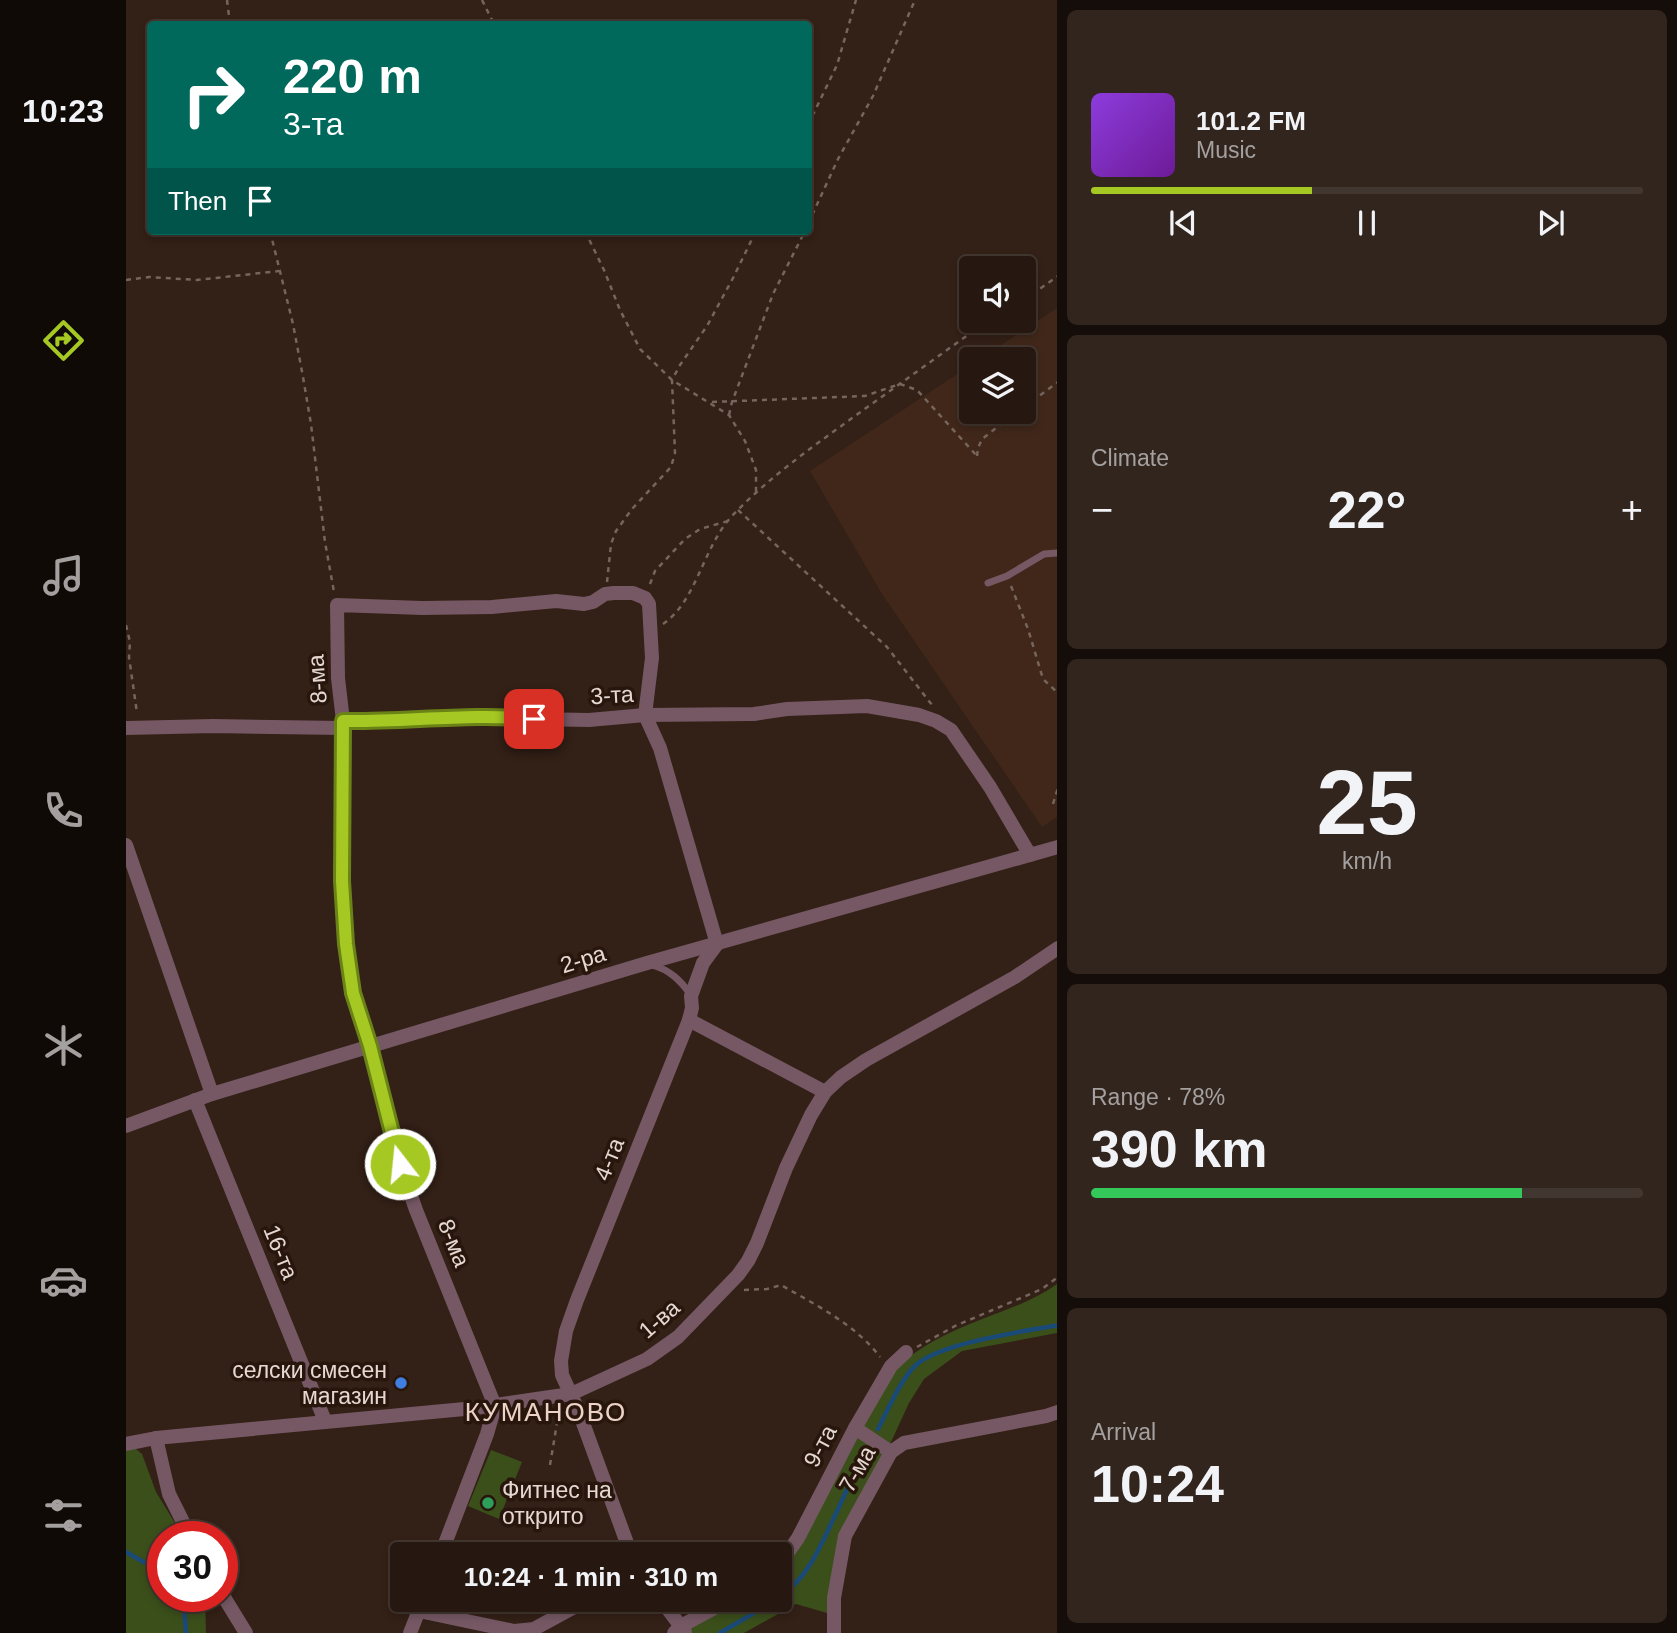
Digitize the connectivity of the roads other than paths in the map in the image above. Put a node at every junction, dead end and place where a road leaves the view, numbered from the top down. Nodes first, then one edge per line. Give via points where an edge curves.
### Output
1 (1057, 553) edge
2 (988, 583) dead end
3 (645, 715) junction
4 (343, 725) junction
5 (131, 727) edge
6 (126, 845) edge
7 (1057, 846) edge
8 (1030, 855) junction
9 (717, 944) junction
10 (1057, 949) edge
11 (647, 963) junction
12 (691, 996) junction
13 (689, 1020) junction
14 (370, 1046) junction
15 (825, 1092) junction
16 (212, 1094) junction
17 (195, 1100) junction
18 (126, 1126) edge
19 (906, 1352) road end
20 (571, 1394) junction
21 (495, 1405) junction
22 (1057, 1412) edge
23 (325, 1422) junction
24 (855, 1428) junction
25 (156, 1438) junction
26 (126, 1444) edge
27 (891, 1451) junction
28 (182, 1521) edge
29 (446, 1542) edge
30 (627, 1542) edge
31 (792, 1547) edge
32 (233, 1612) edge
33 (418, 1612) edge
34 (444, 1612) edge
35 (565, 1612) edge
36 (668, 1612) edge
37 (710, 1612) edge
38 (680, 1631) edge
39 (246, 1633) edge
40 (410, 1633) edge
41 (834, 1633) edge

1 - 2 lane via 1044,554
3 - 4 street, 3-та via 589,720 500,716
3 - 4 street, 8-ма via 652,657 649,604 633,593 605,594 584,604 337,605
3 - 8 street via 867,706 919,715 951,730
3 - 9 street, 3-та via 660,748
4 - 5 street, 3-та
4 - 14 street, 8-ма via 346,944 353,993
6 - 16 street
7 - 8 street, 2-ра
8 - 9 street, 2-ра
9 - 11 street, 2-ра
9 - 12 street, 4-та via 703,963
10 - 15 street, 1-ва via 866,1060
11 - 12 lane via 676,976
11 - 14 street, 2-ра
12 - 13 street, 4-та
13 - 15 street
13 - 20 street, 4-та via 566,1331 562,1375
14 - 16 street, 2-ра
14 - 21 street, 8-ма via 412,1198
15 - 20 street, 1-ва via 738,1275 678,1337 647,1359
16 - 17 street, 2-ра
17 - 18 street, 2-ра
17 - 23 street, 16-та
19 - 24 street, 9-та via 891,1366
20 - 21 street, 1-ва
20 - 30 street, 4-та
21 - 23 street, 1-ва
21 - 29 street
22 - 27 street, 7-ма via 904,1443
23 - 25 street, 1-ва
24 - 27 street
24 - 31 street, 9-та
25 - 26 street, 1-ва
25 - 28 street via 169,1494
27 - 41 street, 7-ма via 845,1536 834,1598
32 - 39 street
33 - 40 street
34 - 35 street via 514,1631 534,1629
36 - 38 street
37 - 38 street

